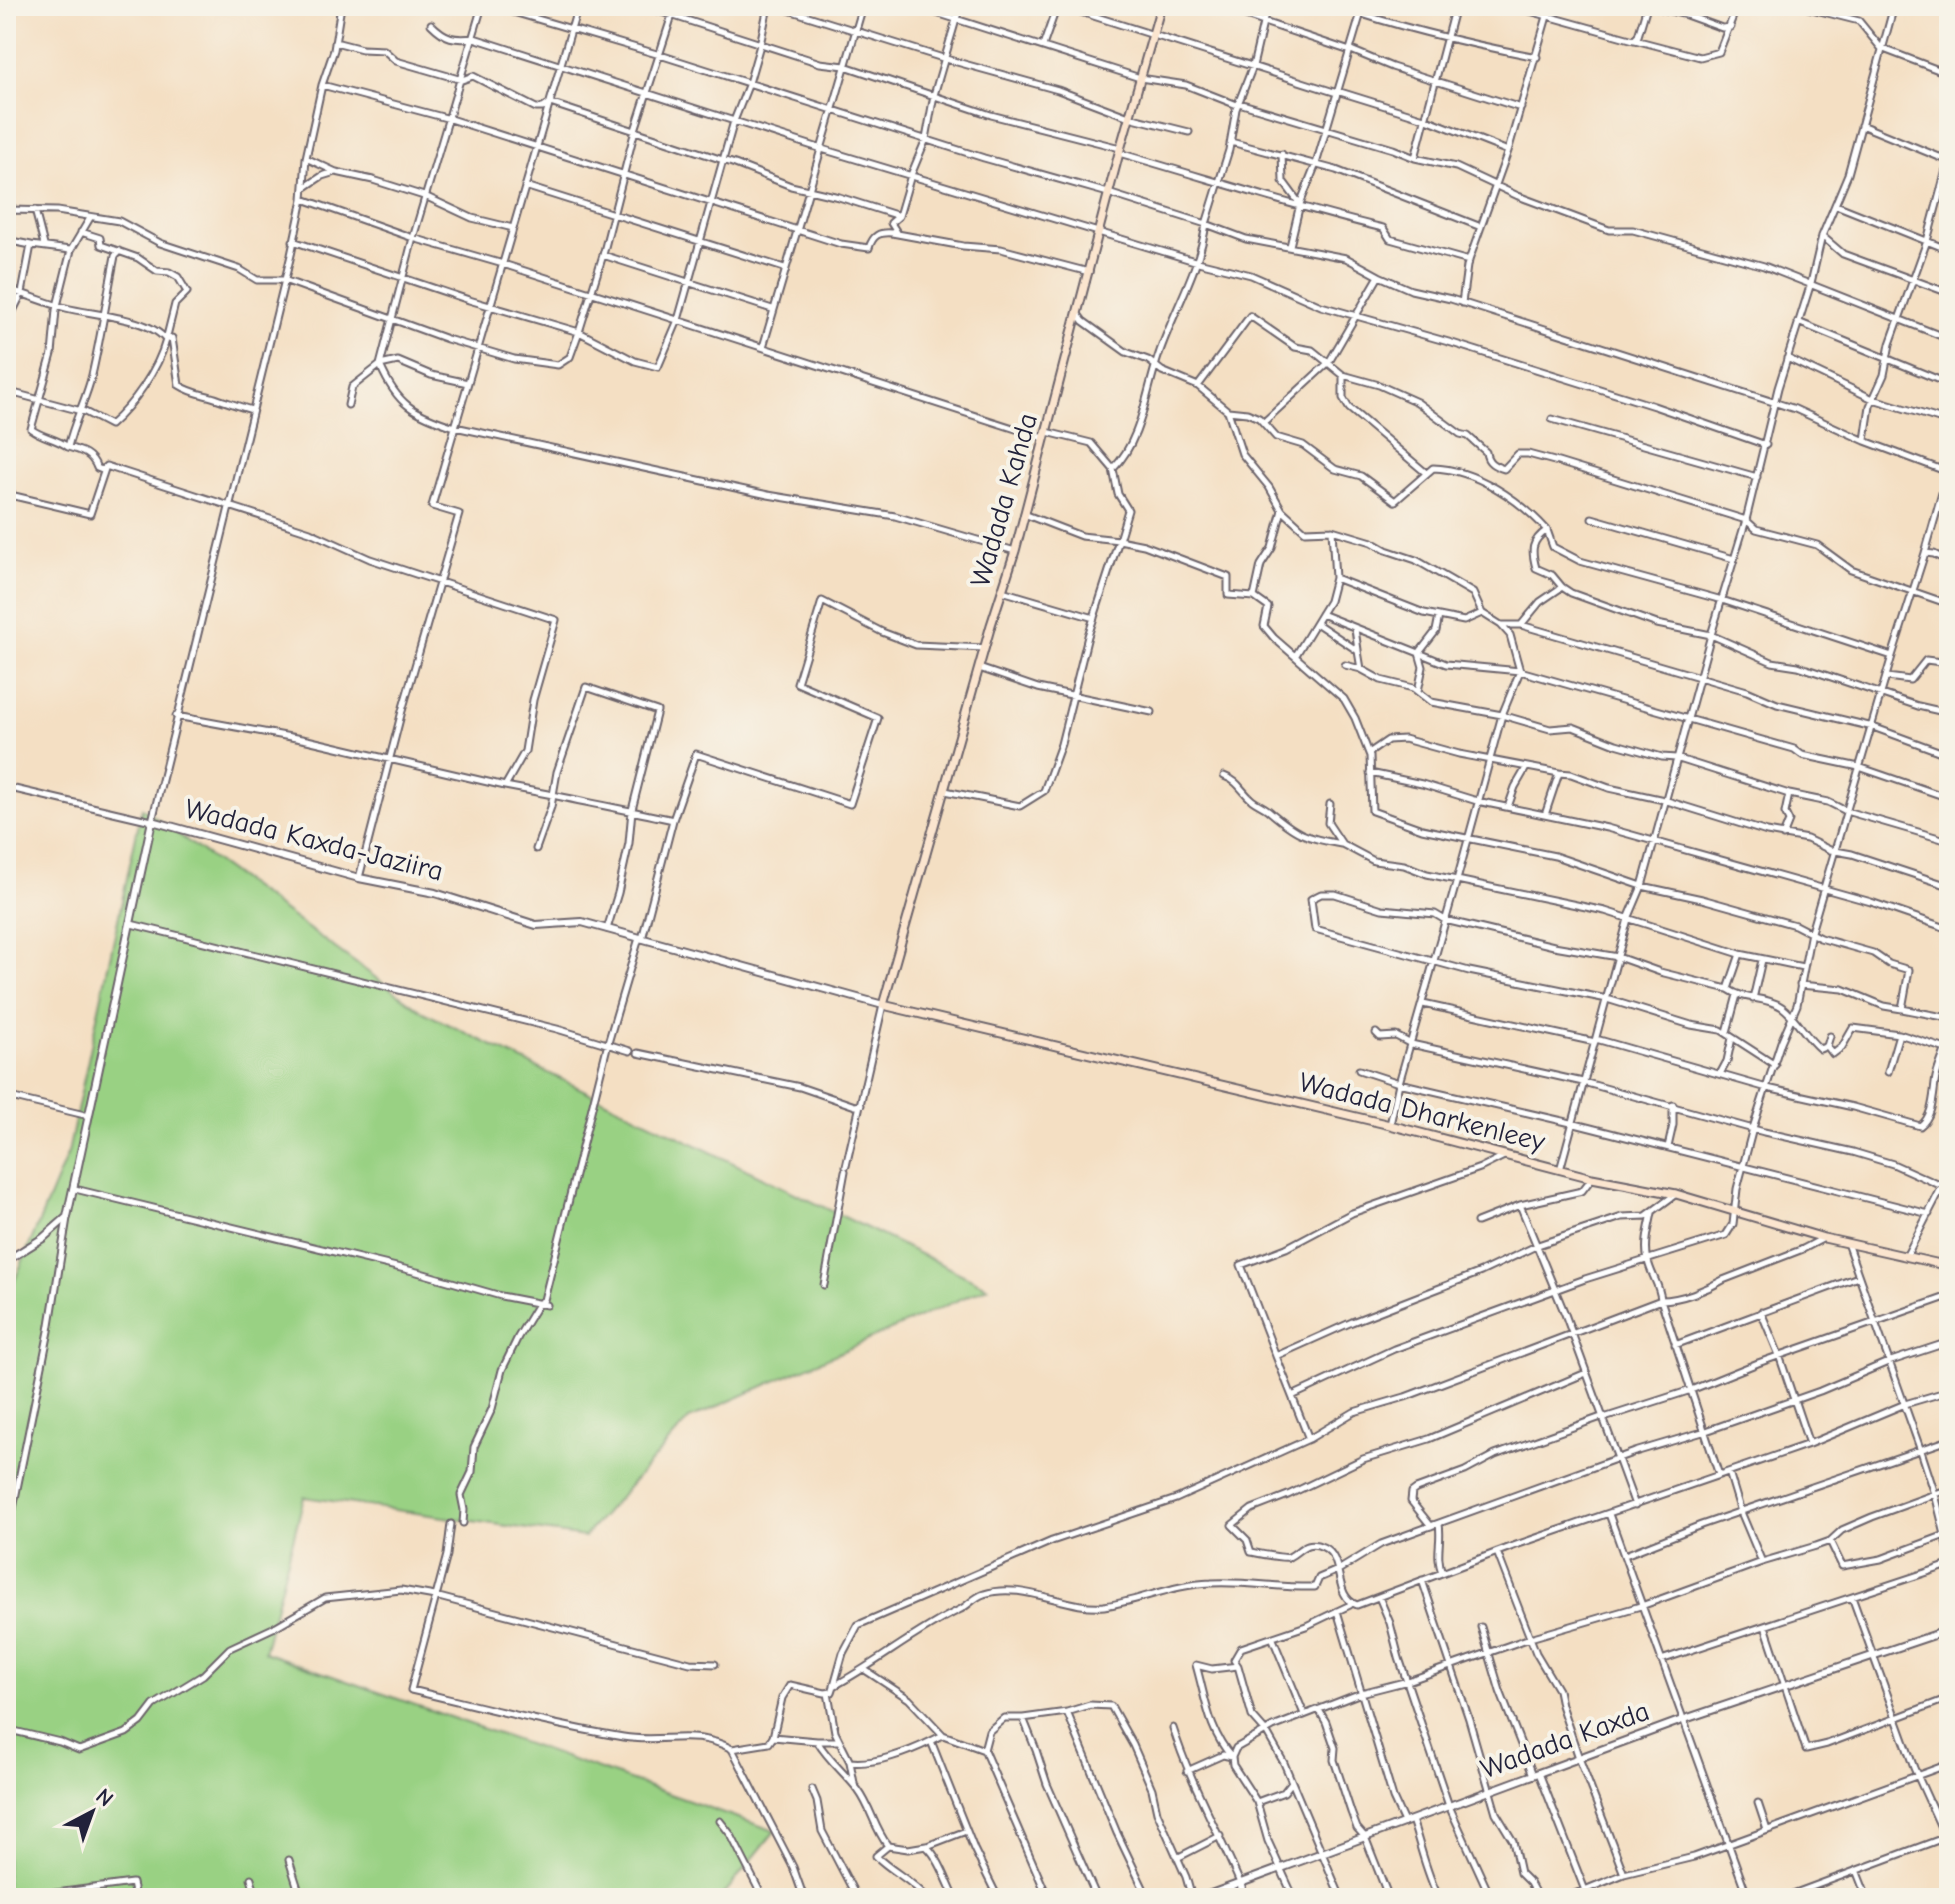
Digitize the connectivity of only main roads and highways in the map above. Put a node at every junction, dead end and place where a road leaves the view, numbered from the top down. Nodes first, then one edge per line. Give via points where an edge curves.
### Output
1 (1161, 6) edge
2 (883, 1005) joint
3 (1949, 1266) edge

1 - 2 main road, Wadada Kahda via 1015,551
2 - 3 main road, Wadada Dharkenleey via 1676,1194 1824,1238

